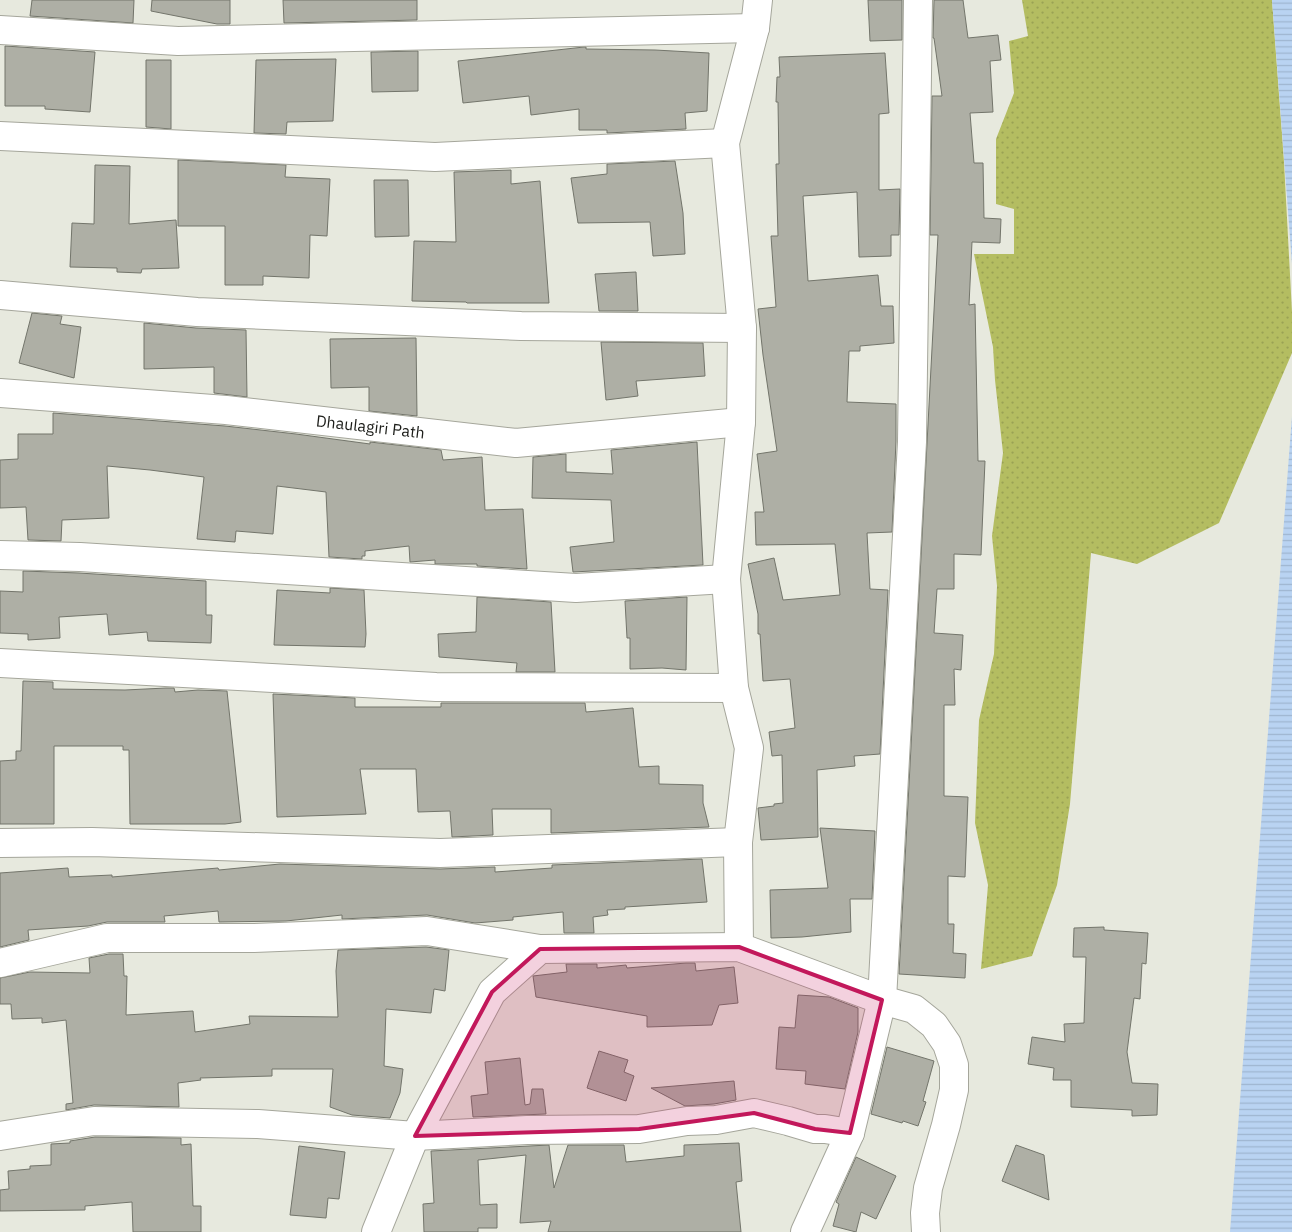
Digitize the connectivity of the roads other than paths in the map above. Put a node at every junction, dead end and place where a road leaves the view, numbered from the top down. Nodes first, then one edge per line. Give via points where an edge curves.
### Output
1 (758, 0) edge
2 (918, 0) edge
3 (755, 28) junction
4 (0, 30) edge
5 (0, 136) edge
6 (726, 143) junction
7 (0, 295) edge
8 (742, 328) junction
9 (0, 393) edge
10 (741, 422) junction
11 (0, 555) edge
12 (726, 579) junction
13 (0, 663) edge
14 (734, 688) junction
15 (738, 842) junction
16 (0, 843) edge
17 (739, 947) junction
18 (540, 949) junction
19 (0, 963) edge
20 (882, 1000) junction
21 (850, 1133) junction
22 (0, 1136) edge
23 (415, 1136) junction
24 (376, 1232) edge
25 (804, 1232) edge
26 (926, 1232) edge

1 - 3 street
2 - 20 street via 912,442
3 - 4 street via 178,41
3 - 6 street
5 - 6 street via 435,157
6 - 8 street
7 - 8 street via 197,312 521,326
8 - 10 street
9 - 10 street, Dhaulagiri Path via 226,410 516,443
10 - 12 street
11 - 12 street via 80,557 576,588
12 - 14 street
13 - 14 street via 436,687
14 - 15 street via 750,748
15 - 16 street via 440,853 92,842
15 - 17 street
17 - 18 street
17 - 20 street
18 - 19 street via 427,931 254,938 107,938
18 - 23 street via 492,992
20 - 21 street
20 - 26 street via 914,1009 934,1025 947,1044 954,1065 954,1090 928,1188
21 - 23 street via 815,1129 754,1113 639,1130 527,1130
21 - 25 street
22 - 23 street via 94,1121 258,1124
23 - 24 street

